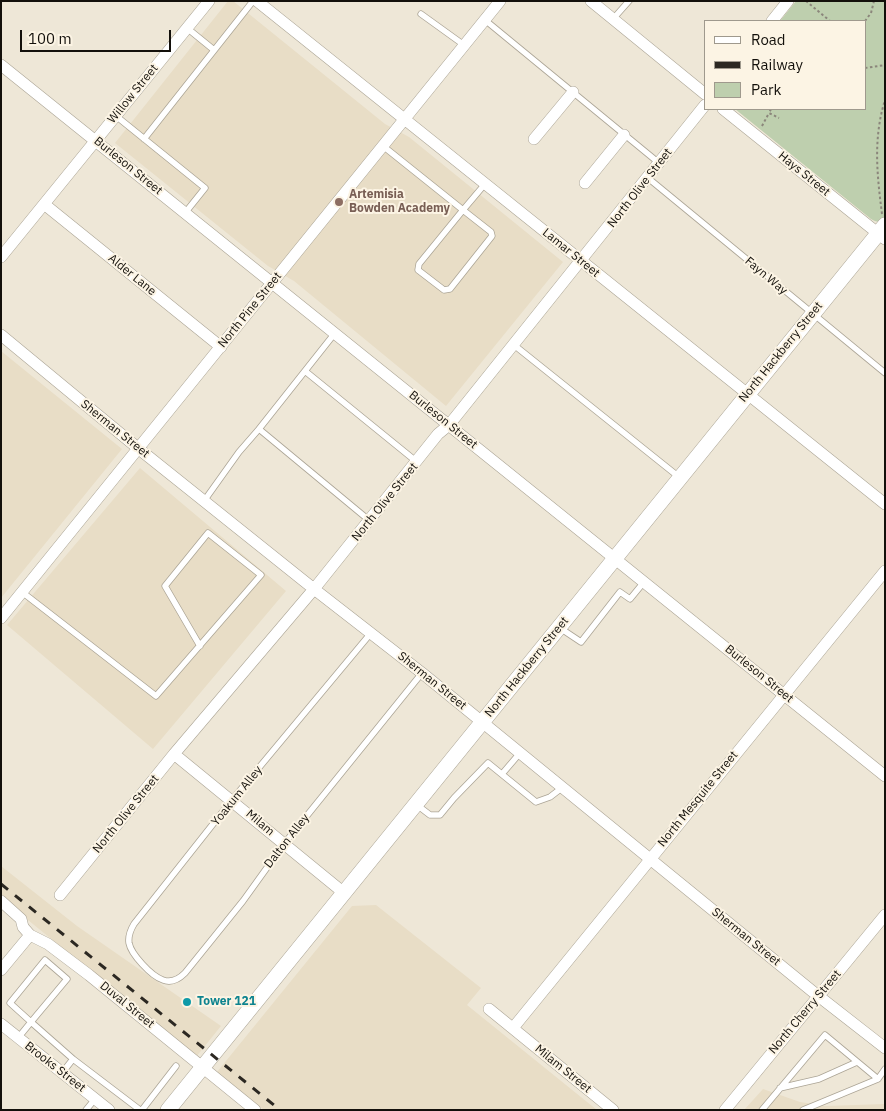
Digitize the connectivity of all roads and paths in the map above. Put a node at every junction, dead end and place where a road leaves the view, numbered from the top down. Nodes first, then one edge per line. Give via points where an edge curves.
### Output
1 (208, 1) edge
2 (253, 1) edge
3 (257, 1) edge
4 (500, 1) edge
5 (591, 1) edge
6 (629, 1) edge
7 (788, 1) edge
8 (806, 1) edge
9 (874, 1) edge
10 (422, 14) dead end
11 (613, 19) junction
12 (485, 20) junction
13 (773, 20) edge
14 (829, 20) edge
15 (866, 20) edge
16 (187, 28) junction
17 (464, 45) junction
18 (214, 50) junction
19 (1, 65) edge
20 (885, 65) edge
21 (866, 68) edge
22 (573, 92) junction
23 (704, 93) edge
24 (885, 100) edge
25 (704, 107) edge
26 (724, 110) edge
27 (770, 110) edge
28 (769, 113) junction
29 (116, 116) junction
30 (779, 118) dead end
31 (404, 119) junction
32 (755, 134) junction
33 (624, 135) junction
34 (144, 139) junction
35 (534, 139) dead end
36 (96, 141) junction
37 (382, 146) junction
38 (659, 163) junction
39 (648, 178) junction
40 (585, 183) dead end
41 (485, 184) junction
42 (44, 204) junction
43 (463, 210) junction
44 (185, 213) junction
45 (883, 228) edge
46 (1, 257) edge
47 (581, 262) junction
48 (272, 283) junction
49 (812, 314) junction
50 (335, 333) junction
51 (1, 335) edge
52 (514, 346) junction
53 (220, 347) junction
54 (304, 371) junction
55 (885, 373) edge
56 (747, 395) junction
57 (449, 426) junction
58 (259, 429) junction
59 (139, 449) junction
60 (417, 462) junction
61 (680, 478) junction
62 (204, 501) junction
63 (885, 504) edge
64 (370, 521) junction
65 (615, 558) junction
66 (885, 570) edge
67 (644, 582) junction
68 (314, 589) junction
69 (22, 592) junction
70 (1, 618) edge
71 (559, 627) junction
72 (371, 633) junction
73 (200, 646) junction
74 (422, 673) junction
75 (783, 694) junction
76 (482, 722) junction
77 (520, 752) junction
78 (174, 754) junction
79 (502, 774) junction
80 (885, 776) edge
81 (563, 787) junction
82 (232, 800) junction
83 (416, 804) junction
84 (284, 844) junction
85 (650, 858) junction
86 (344, 892) junction
87 (60, 895) dead end
88 (1, 901) edge
89 (885, 915) edge
90 (30, 935) junction
91 (144, 965) joint
92 (1, 970) edge
93 (819, 996) junction
94 (489, 1009) dead end
95 (30, 1022) junction
96 (1, 1024) edge
97 (513, 1028) junction
98 (18, 1038) junction
99 (885, 1048) edge
100 (73, 1059) junction
101 (857, 1062) junction
102 (176, 1066) dead end
103 (203, 1067) junction
104 (885, 1069) edge
105 (62, 1072) junction
106 (878, 1079) junction
107 (780, 1088) junction
108 (95, 1098) junction
109 (86, 1110) edge
110 (109, 1110) edge
111 (141, 1110) edge
112 (168, 1110) edge
113 (255, 1110) edge
114 (613, 1110) edge
115 (726, 1110) edge
116 (762, 1110) edge
117 (803, 1110) edge

1 - 16 street, Willow Street
2 - 18 lane
3 - 31 street, Lamar Street
4 - 12 street, North Pine Street
5 - 11 street
6 - 11 lane
7 - 13 street
8 - 14 path
9 - 15 path
10 - 17 lane
11 - 23 street
12 - 17 street, North Pine Street
12 - 22 lane
16 - 18 lane
16 - 29 street, Willow Street
17 - 31 street, North Pine Street
18 - 34 lane
19 - 36 street, Burleson Street
20 - 21 path
22 - 33 lane
22 - 35 street
24 - 45 path via 877,129 876,173
25 - 38 street, North Olive Street
26 - 32 street, Hays Street
27 - 28 path
28 - 30 path
28 - 32 path
29 - 34 lane
29 - 36 street, Willow Street
31 - 37 street, North Pine Street
31 - 41 street, Lamar Street
32 - 45 street, Hays Street
33 - 38 lane
33 - 40 street
34 - 44 lane via 205,188
36 - 42 street, Willow Street
36 - 44 street, Burleson Street
37 - 43 lane
37 - 48 street, North Pine Street
38 - 39 street, North Olive Street
39 - 47 street, North Olive Street
39 - 49 lane, Fayn Way
41 - 43 lane
41 - 47 street, Lamar Street
42 - 46 street, Willow Street
42 - 53 street, Alder Lane
43 - 43 lane via 419,264 418,270 444,290 450,289 492,236
44 - 48 street, Burleson Street
45 - 49 main road, North Hackberry Street
47 - 52 street, North Olive Street
47 - 56 street, Lamar Street
48 - 50 street, Burleson Street
48 - 53 street, North Pine Street
49 - 55 lane, Fayn Way
49 - 56 main road, North Hackberry Street
50 - 54 lane
50 - 57 street, Burleson Street
51 - 59 street, Sherman Street
52 - 57 street, North Olive Street
52 - 61 lane
53 - 59 street, North Pine Street
54 - 58 lane
54 - 60 lane
56 - 61 main road, North Hackberry Street
56 - 63 street, Lamar Street
57 - 60 street, North Olive Street via 438,434
57 - 65 street, Burleson Street
58 - 62 lane
58 - 64 lane
59 - 62 street, Sherman Street
59 - 69 street, North Pine Street
60 - 64 street, North Olive Street
61 - 65 main road, North Hackberry Street
62 - 68 street, Sherman Street
64 - 68 street, North Olive Street
65 - 67 street, Burleson Street
65 - 71 main road, North Hackberry Street
66 - 75 street, North Mesquite Street
67 - 71 lane via 630,599 620,592 581,642
67 - 75 street, Burleson Street
68 - 72 street, Sherman Street
68 - 78 street, North Olive Street
69 - 70 street, North Pine Street
69 - 73 lane via 156,696
71 - 76 main road, North Hackberry Street
72 - 74 street, Sherman Street
72 - 82 lane, Yoakum Alley
73 - 73 lane via 261,575 208,533 165,586
74 - 76 street, Sherman Street
74 - 84 lane, Dalton Alley
75 - 80 street, Burleson Street
75 - 85 street, North Mesquite Street
76 - 77 street, Sherman Street
76 - 83 main road, North Hackberry Street
77 - 79 lane
77 - 81 street, Sherman Street
78 - 82 street, Milam
78 - 87 street, North Olive Street
79 - 81 lane via 536,802
79 - 83 lane via 488,763 440,815 430,815
81 - 85 street, Sherman Street
82 - 84 street, Milam
82 - 91 lane, Yoakum Alley via 132,929 130,948
83 - 86 main road, North Hackberry Street
84 - 86 street, Milam
84 - 91 lane, Dalton Alley via 243,901 180,978 164,980
85 - 93 street, Sherman Street
85 - 97 street, North Mesquite Street
86 - 103 main road, North Hackberry Street
88 - 90 street, Duval Street via 21,919
89 - 93 street, North Cherry Street
90 - 92 street
90 - 103 street, Duval Street via 48,944 89,975
93 - 99 street, Sherman Street
93 - 115 street, North Cherry Street
94 - 97 street, Milam Street
95 - 95 lane via 10,1003 45,960 66,979
95 - 98 lane
95 - 100 lane
96 - 98 street, Brooks Street
97 - 114 street, Milam Street
98 - 105 street, Brooks Street
100 - 105 lane
100 - 111 lane
101 - 106 lane
101 - 107 lane via 820,1080
101 - 107 lane via 825,1035
102 - 111 lane
103 - 112 main road, North Hackberry Street
103 - 113 street, Duval Street
104 - 106 lane
105 - 108 street, Brooks Street
106 - 117 lane
107 - 116 lane
108 - 109 lane
108 - 110 street, Brooks Street

